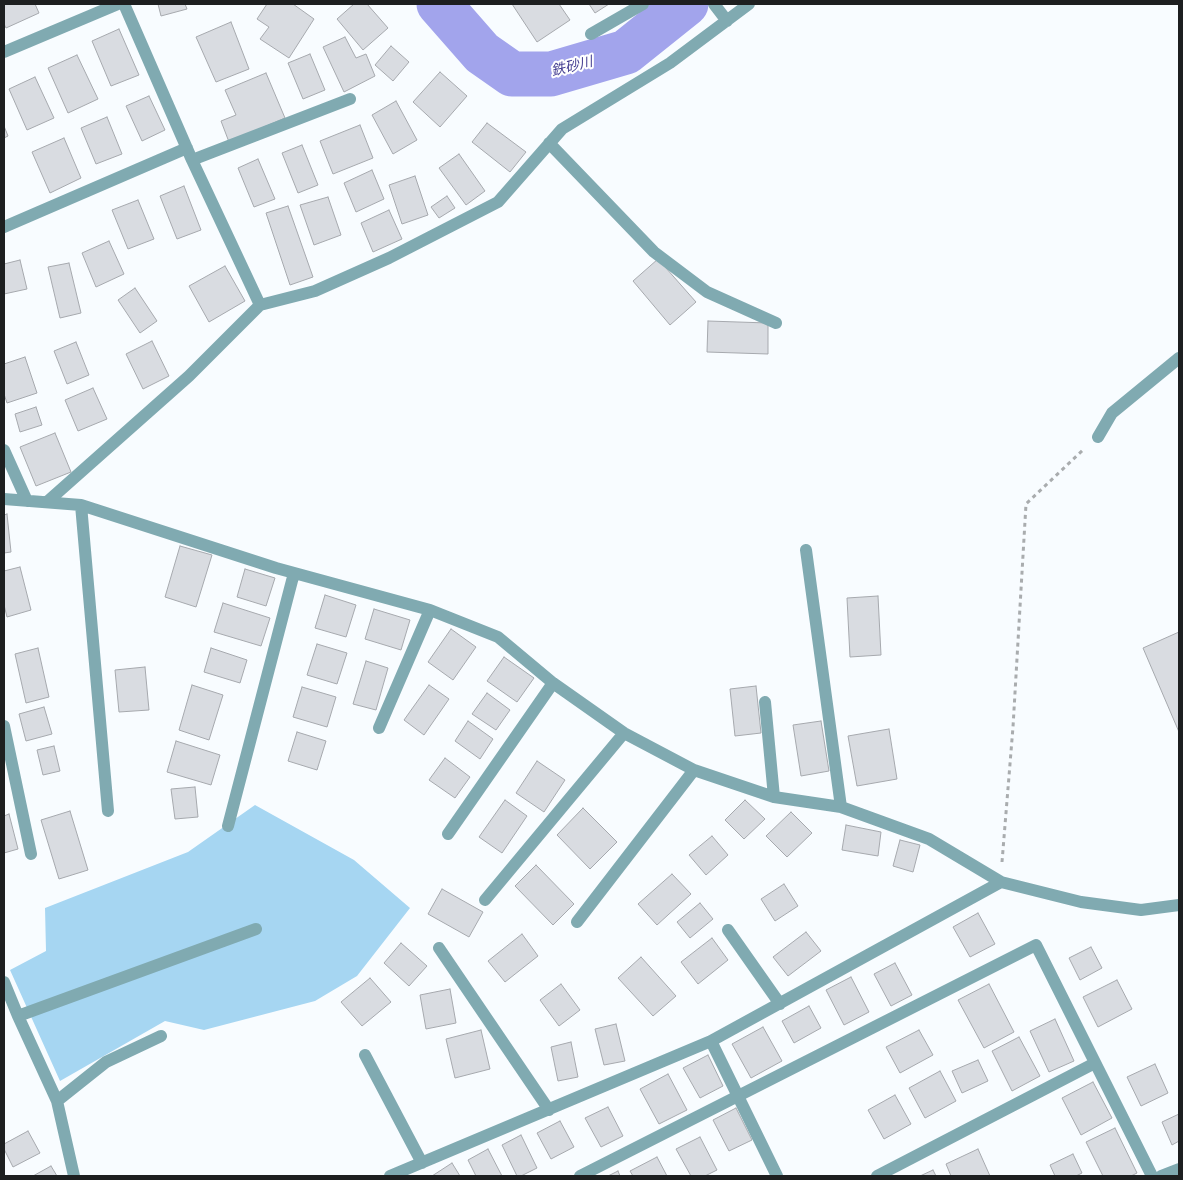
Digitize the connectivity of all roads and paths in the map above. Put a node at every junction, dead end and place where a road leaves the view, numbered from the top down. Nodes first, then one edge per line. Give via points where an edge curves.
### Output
1 (118, 4) edge
2 (124, 4) edge
3 (644, 4) edge
4 (714, 4) edge
5 (749, 4) edge
6 (726, 21) junction
7 (592, 34) dead end
8 (4, 52) edge
9 (350, 99) dead end
10 (549, 143) junction
11 (190, 154) junction
12 (4, 227) edge
13 (260, 305) junction
14 (776, 323) dead end
15 (1179, 358) edge
16 (1098, 437) joint
17 (4, 450) edge
18 (4, 499) edge
19 (27, 501) junction
20 (47, 502) junction
21 (81, 505) junction
22 (806, 550) dead end
23 (294, 573) junction
24 (430, 610) junction
25 (553, 683) junction
26 (765, 702) dead end
27 (4, 726) edge
28 (379, 728) dead end
29 (624, 733) junction
30 (694, 770) junction
31 (774, 797) junction
32 (841, 807) junction
33 (108, 811) dead end
34 (228, 826) dead end
35 (448, 834) dead end
36 (31, 854) dead end
37 (1001, 882) junction
38 (485, 900) dead end
39 (1179, 905) edge
40 (577, 922) dead end
41 (256, 929) dead end
42 (728, 930) dead end
43 (439, 948) dead end
44 (4, 982) edge
45 (780, 1004) junction
46 (18, 1016) junction
47 (161, 1036) dead end
48 (711, 1041) junction
49 (365, 1056) dead end
50 (1095, 1063) junction
51 (738, 1097) junction
52 (57, 1101) junction
53 (549, 1110) junction
54 (422, 1163) junction
55 (1179, 1169) edge
56 (74, 1176) edge
57 (390, 1176) edge
58 (580, 1176) edge
59 (777, 1176) edge
60 (877, 1176) edge
61 (1152, 1176) edge
62 (1161, 1176) edge

1 - 8 street
2 - 11 street
3 - 7 street
4 - 6 street
5 - 6 street
6 - 10 street via 670,63 562,129
9 - 11 street
10 - 13 street via 498,202 389,258 315,291
10 - 14 street via 654,252 707,292
11 - 12 street
11 - 13 street
13 - 20 street via 189,376
15 - 16 street via 1112,414
16 - 37 path via 1026,504
17 - 19 street
18 - 19 street
19 - 20 street
20 - 21 street
21 - 23 street
21 - 33 street
22 - 32 street
23 - 24 street
23 - 34 street
24 - 25 street via 498,637
24 - 28 street
25 - 29 street
25 - 35 street
26 - 31 street
27 - 36 street
29 - 30 street
29 - 38 street
30 - 31 street
30 - 40 street
31 - 32 street
32 - 37 street via 929,839
37 - 39 street via 1082,902 1141,910
37 - 45 street
41 - 46 street
42 - 45 street
43 - 53 street
44 - 46 street
45 - 48 street
46 - 52 street
47 - 52 street via 106,1062
48 - 51 street
48 - 53 street
49 - 54 street
50 - 51 street via 1036,945
50 - 60 street
50 - 61 street
51 - 58 street
51 - 59 street
52 - 56 street
53 - 54 street
54 - 57 street
55 - 62 street

